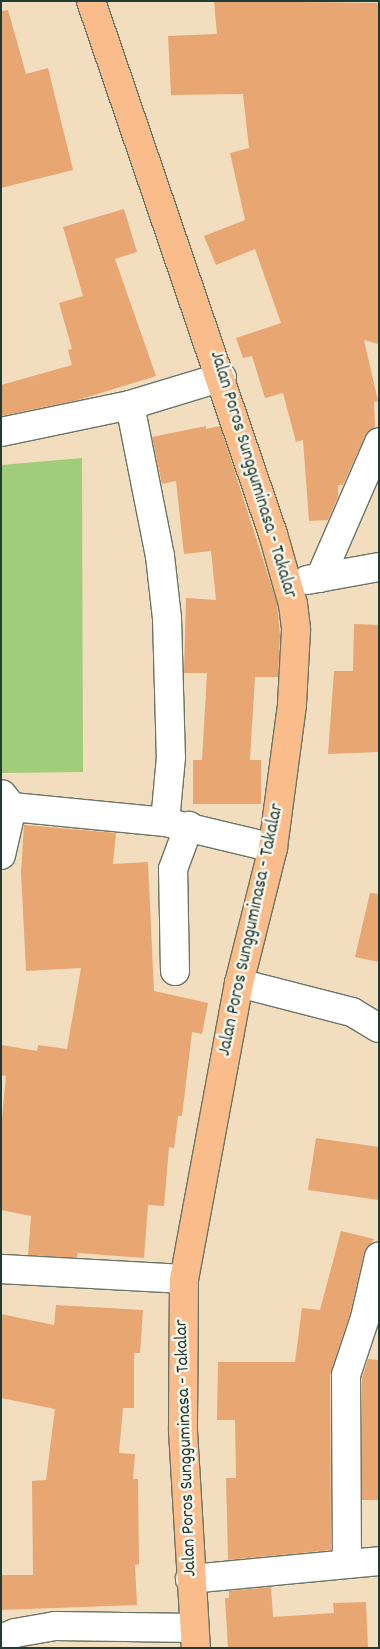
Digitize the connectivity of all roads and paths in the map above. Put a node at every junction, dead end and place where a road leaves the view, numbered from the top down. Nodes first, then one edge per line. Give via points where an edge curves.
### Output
1 (91, 1) edge
2 (222, 377) junction
3 (130, 404) junction
4 (1, 432) edge
5 (379, 442) edge
6 (379, 567) edge
7 (320, 578) junction
8 (286, 583) junction
9 (7, 800) edge
10 (177, 824) junction
11 (273, 848) junction
12 (1, 855) edge
13 (175, 971) dead end
14 (239, 983) junction
15 (379, 1028) edge
16 (379, 1257) edge
17 (1, 1269) edge
18 (184, 1279) junction
19 (379, 1561) edge
20 (347, 1564) junction
21 (190, 1579) junction
22 (195, 1638) edge
23 (1, 1640) edge

1 - 2 highway, Jalan Poros Sungguminasa - Takalar
2 - 3 street
2 - 8 highway, Jalan Poros Sungguminasa - Takalar
3 - 4 street
3 - 10 street via 160,556 167,618 171,757
5 - 7 street
6 - 7 street
7 - 8 street
8 - 11 highway, Jalan Poros Sungguminasa - Takalar via 296,630 296,659
9 - 10 street
9 - 12 street
10 - 11 street
10 - 13 street via 173,868
11 - 14 highway, Jalan Poros Sungguminasa - Takalar
14 - 15 street via 352,1012
14 - 18 highway, Jalan Poros Sungguminasa - Takalar
16 - 20 street via 365,1318 346,1375
17 - 18 street
18 - 21 highway, Jalan Poros Sungguminasa - Takalar via 181,1385
19 - 20 street
20 - 21 street
21 - 22 highway, Jalan Poros Sungguminasa - Takalar
22 - 23 street via 55,1626 15,1633

